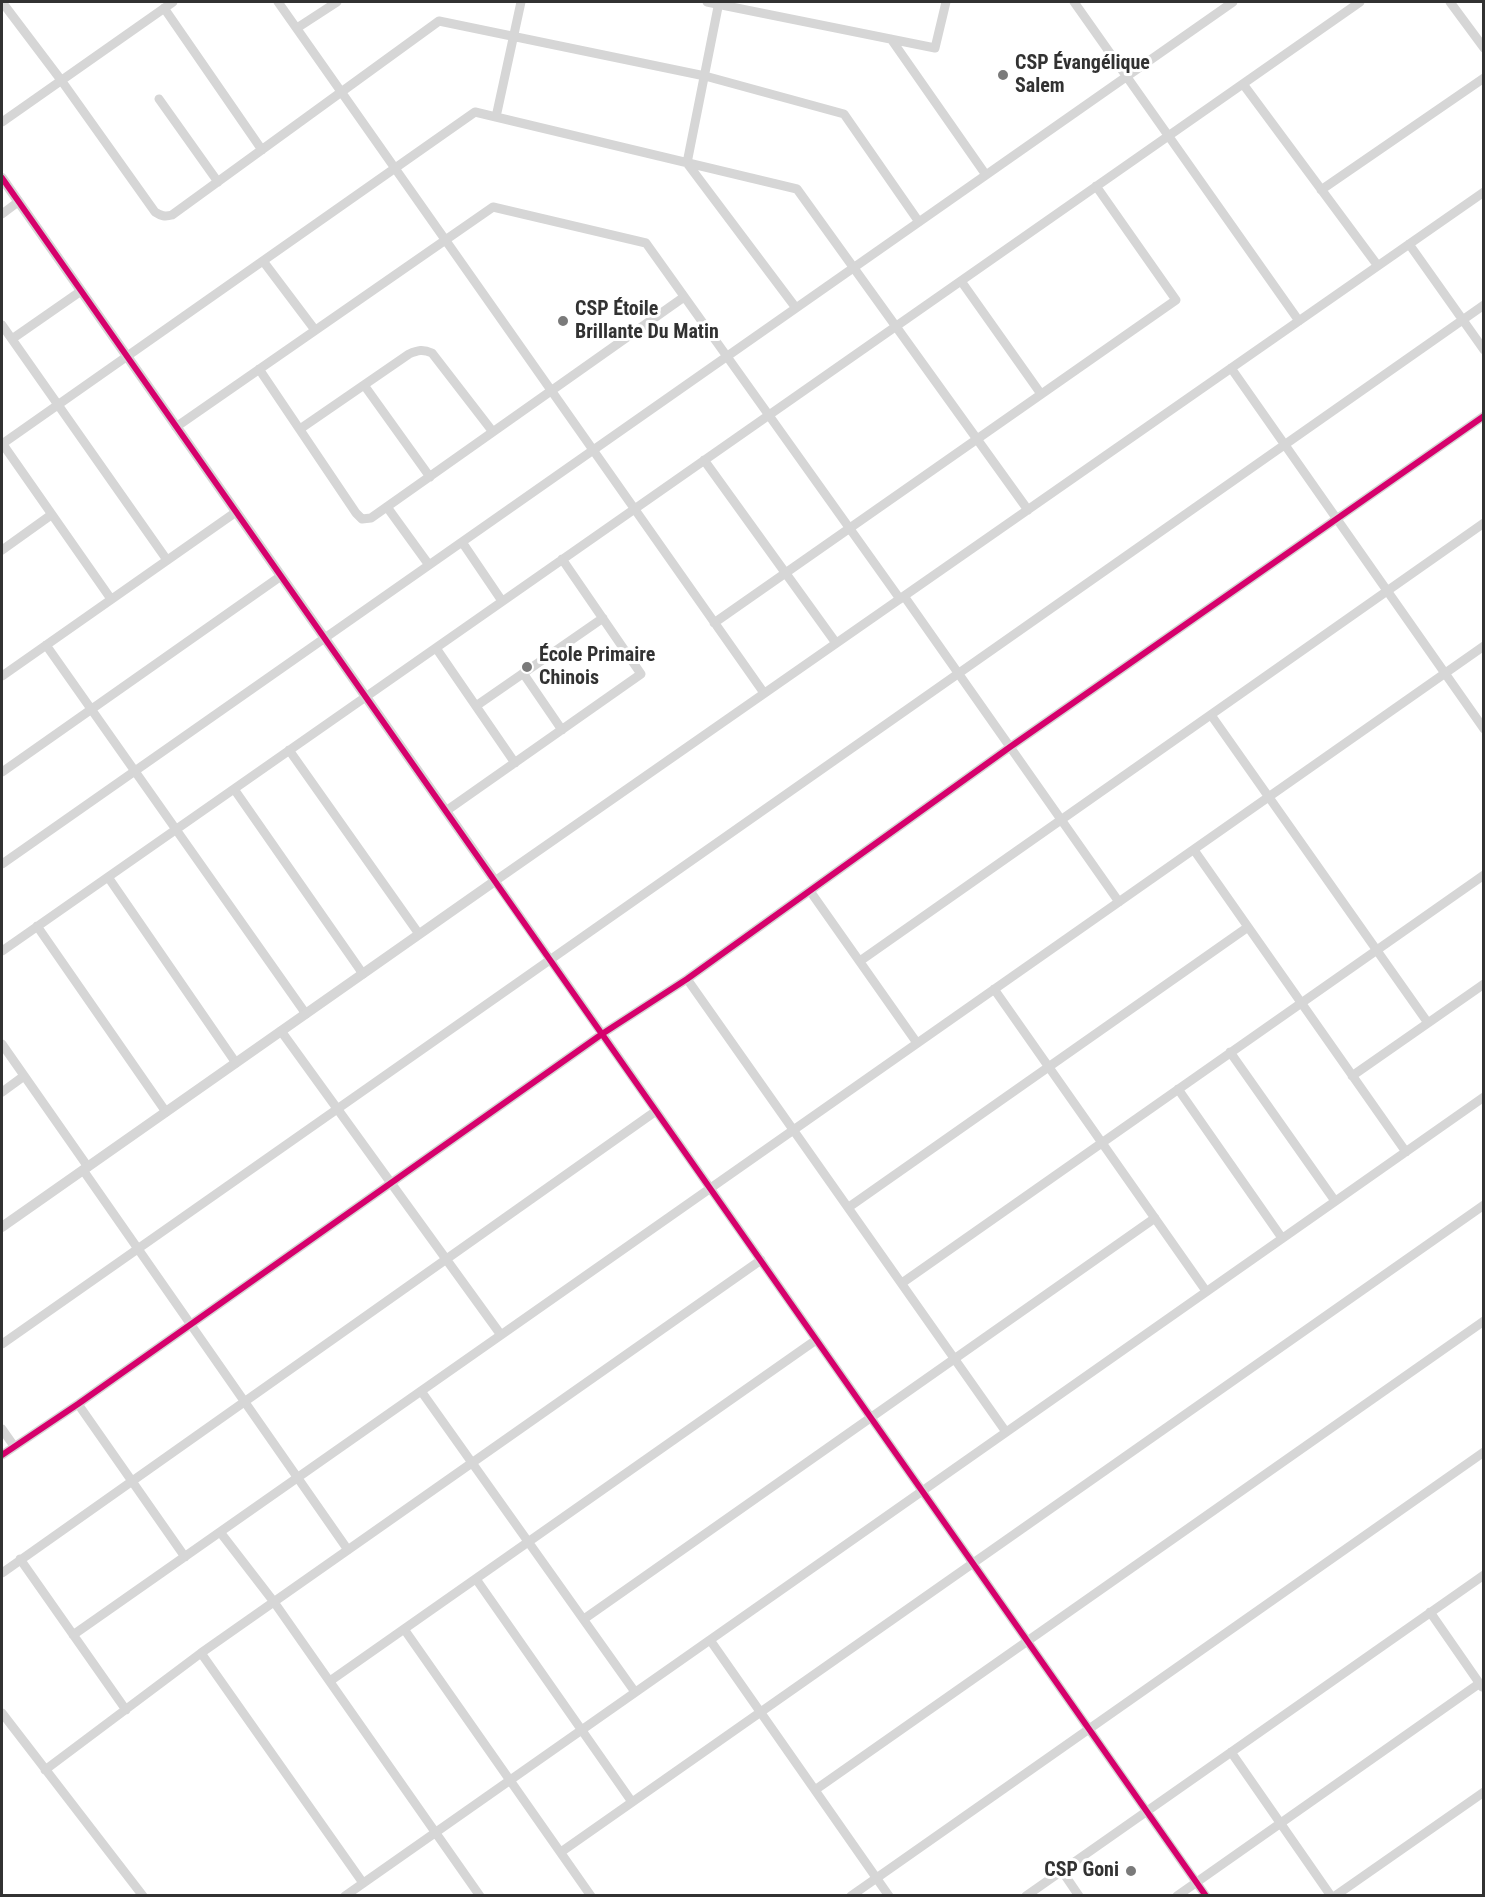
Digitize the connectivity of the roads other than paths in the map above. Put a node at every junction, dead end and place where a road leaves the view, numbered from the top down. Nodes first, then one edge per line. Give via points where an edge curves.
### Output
1 (5, 2) edge
2 (173, 2) edge
3 (278, 2) edge
4 (337, 2) edge
5 (521, 2) edge
6 (707, 2) edge
7 (945, 2) edge
8 (1074, 2) edge
9 (1233, 2) edge
10 (1360, 2) edge
11 (1450, 2) edge
12 (719, 3) edge
13 (164, 8) junction
14 (297, 28) junction
15 (513, 36) junction
16 (891, 39) junction
17 (1484, 48) edge
18 (705, 76) junction
19 (1127, 76) junction
20 (1484, 78) edge
21 (61, 80) junction
22 (1242, 84) junction
23 (342, 92) junction
24 (159, 99) dead end
25 (496, 117) junction
26 (2, 122) edge
27 (1168, 135) junction
28 (262, 150) junction
29 (687, 163) junction
30 (395, 168) junction
31 (986, 175) junction
32 (2, 178) edge
33 (218, 182) junction
34 (1096, 186) junction
35 (1322, 190) junction
36 (1484, 192) edge
37 (18, 202) junction
38 (2, 214) edge
39 (919, 222) junction
40 (446, 240) junction
41 (1409, 244) junction
42 (263, 261) junction
43 (1378, 266) junction
44 (853, 268) junction
45 (961, 281) junction
46 (81, 291) junction
47 (684, 297) junction
48 (1484, 305) edge
49 (796, 308) junction
50 (1462, 320) junction
51 (1299, 321) junction
52 (2, 325) edge
53 (896, 326) junction
54 (315, 330) junction
55 (12, 339) junction
56 (1484, 350) edge
57 (126, 356) junction
58 (726, 357) junction
59 (1231, 368) junction
60 (259, 369) junction
61 (364, 385) junction
62 (551, 391) junction
63 (1041, 394) junction
64 (57, 405) junction
65 (768, 415) junction
66 (1484, 416) edge
67 (176, 427) junction
68 (300, 429) junction
69 (494, 432) junction
70 (977, 439) junction
71 (2, 444) edge
72 (1284, 444) junction
73 (593, 450) junction
74 (704, 460) junction
75 (430, 477) junction
76 (387, 507) junction
77 (634, 509) junction
78 (1028, 510) junction
79 (236, 512) junction
80 (51, 515) junction
81 (1336, 519) junction
82 (1483, 526) edge
83 (849, 529) junction
84 (462, 542) junction
85 (2, 550) edge
86 (562, 559) junction
87 (167, 560) junction
88 (429, 565) junction
89 (786, 573) junction
90 (281, 576) junction
91 (1387, 591) junction
92 (902, 597) junction
93 (111, 600) junction
94 (502, 601) junction
95 (603, 618) junction
96 (714, 623) junction
97 (324, 638) junction
98 (836, 643) junction
99 (46, 645) junction
100 (1484, 646) edge
101 (436, 648) junction
102 (523, 673) junction
103 (958, 673) junction
104 (1445, 673) junction
105 (2, 676) edge
106 (764, 693) junction
107 (365, 697) junction
108 (476, 706) junction
109 (91, 709) junction
110 (1211, 715) junction
111 (1484, 729) edge
112 (562, 730) junction
113 (1010, 747) junction
114 (289, 750) junction
115 (515, 763) junction
116 (135, 771) junction
117 (2, 772) edge
118 (234, 789) junction
119 (1269, 797) junction
120 (446, 812) junction
121 (1061, 820) junction
122 (176, 829) junction
123 (1194, 850) junction
124 (2, 864) edge
125 (1484, 875) edge
126 (108, 877) junction
127 (495, 881) junction
128 (810, 891) junction
129 (1119, 902) junction
130 (37, 926) junction
131 (1248, 927) junction
132 (419, 934) junction
133 (1376, 950) junction
134 (2, 951) edge
135 (550, 959) junction
136 (860, 961) junction
137 (363, 974) junction
138 (687, 979) junction
139 (1484, 984) edge
140 (994, 989) junction
141 (1301, 1003) junction
142 (306, 1014) junction
143 (1428, 1023) junction
144 (281, 1031) junction
145 (602, 1034) junction
146 (917, 1043) junction
147 (2, 1044) edge
148 (1230, 1052) junction
149 (236, 1063) junction
150 (1049, 1067) junction
151 (24, 1076) junction
152 (1352, 1076) junction
153 (1178, 1089) junction
154 (2, 1092) edge
155 (1484, 1097) edge
156 (337, 1109) junction
157 (166, 1112) junction
158 (656, 1112) junction
159 (794, 1130) junction
160 (1102, 1143) junction
161 (1406, 1152) junction
162 (85, 1169) junction
163 (390, 1182) junction
164 (710, 1188) junction
165 (1335, 1201) junction
166 (1484, 1205) edge
167 (849, 1207) junction
168 (1155, 1218) junction
169 (2, 1227) edge
170 (1282, 1238) junction
171 (137, 1249) junction
172 (446, 1259) junction
173 (761, 1260) junction
174 (902, 1283) junction
175 (1206, 1292) junction
176 (1484, 1321) edge
177 (190, 1325) junction
178 (501, 1335) junction
179 (816, 1340) junction
180 (2, 1344) edge
181 (955, 1359) junction
182 (421, 1391) junction
183 (244, 1401) junction
184 (78, 1404) junction
185 (871, 1418) junction
186 (2, 1429) edge
187 (1006, 1432) junction
188 (14, 1446) junction
189 (1484, 1452) edge
190 (2, 1455) edge
191 (472, 1462) junction
192 (298, 1478) junction
193 (131, 1479) junction
194 (922, 1491) junction
195 (220, 1532) junction
196 (529, 1541) junction
197 (348, 1550) junction
198 (185, 1557) junction
199 (20, 1559) junction
200 (973, 1563) junction
201 (2, 1573) edge
202 (1484, 1575) edge
203 (476, 1579) junction
204 (274, 1602) junction
205 (1430, 1612) junction
206 (584, 1619) junction
207 (404, 1629) junction
208 (74, 1635) junction
209 (710, 1640) junction
210 (1027, 1641) junction
211 (201, 1653) junction
212 (330, 1681) junction
213 (1482, 1686) edge
214 (635, 1692) junction
215 (126, 1710) junction
216 (760, 1712) junction
217 (2, 1713) edge
218 (1089, 1728) junction
219 (582, 1730) junction
220 (1231, 1752) junction
221 (45, 1770) junction
222 (510, 1780) junction
223 (815, 1790) junction
224 (1484, 1792) edge
225 (632, 1802) junction
226 (1147, 1811) junction
227 (1280, 1823) junction
228 (435, 1832) junction
229 (561, 1852) junction
230 (1062, 1871) junction
231 (877, 1877) junction
232 (1197, 1882) junction
233 (363, 1883) junction
234 (143, 1896) edge
235 (345, 1896) edge
236 (480, 1896) edge
237 (591, 1896) edge
238 (850, 1896) edge
239 (889, 1896) edge
240 (1026, 1896) edge
241 (1079, 1896) edge
242 (1177, 1896) edge
243 (1206, 1896) edge
244 (1331, 1896) edge
245 (1335, 1896) edge

1 - 21 street
2 - 13 street
3 - 14 street
4 - 14 street
5 - 15 street
6 - 12 street
7 - 16 street via 935,48
8 - 19 street
9 - 19 street
10 - 22 street
11 - 17 street
12 - 16 street
12 - 18 street
13 - 21 street
13 - 28 street
14 - 23 street
15 - 18 street
15 - 23 street via 439,21
15 - 25 street
16 - 31 street
18 - 29 street
18 - 39 street via 844,114
19 - 27 street
19 - 31 street
20 - 35 street
21 - 26 street
21 - 33 street via 160,216 172,215
22 - 27 street
22 - 35 street
23 - 28 street
23 - 30 street
24 - 33 street
25 - 29 street
25 - 30 street via 476,112
27 - 34 street
27 - 51 street
28 - 33 street
29 - 44 street via 796,189
29 - 49 street
30 - 40 street
30 - 42 street
31 - 39 street
32 - 37 street
34 - 45 street
34 - 63 street via 1176,300
35 - 43 street
36 - 41 street
37 - 38 street
37 - 46 street
39 - 44 street
40 - 47 street via 493,207 646,243
40 - 54 street
40 - 62 street
41 - 43 street
41 - 50 street
42 - 54 street
42 - 57 street
43 - 51 street
44 - 49 street
44 - 53 street
45 - 53 street
45 - 63 street
46 - 55 street
46 - 57 street
47 - 58 street
47 - 62 street
48 - 50 street
49 - 58 street
50 - 56 street
50 - 72 street
51 - 59 street
52 - 55 street
53 - 65 street
53 - 70 street
54 - 60 street
55 - 64 street
57 - 64 street
57 - 67 street
58 - 65 street
58 - 73 street
59 - 72 street
59 - 78 street
60 - 67 street
60 - 68 street
61 - 68 street
61 - 69 street via 409,354 425,350 432,353
61 - 75 street
62 - 69 street
62 - 73 street
63 - 70 street
64 - 71 street
64 - 87 street
65 - 74 street
65 - 83 street
66 - 81 street
67 - 79 street
68 - 76 street via 362,519
69 - 75 street
70 - 78 street
70 - 83 street
71 - 80 street
72 - 81 street
72 - 103 street
73 - 77 street
73 - 84 street
74 - 77 street
74 - 89 street
75 - 76 street
76 - 88 street
77 - 86 street
77 - 96 street
78 - 92 street
79 - 87 street
79 - 90 street
80 - 85 street
80 - 93 street
81 - 91 street
81 - 113 street
82 - 91 street
83 - 89 street
83 - 92 street
84 - 88 street
84 - 94 street
86 - 94 street
86 - 95 street
87 - 93 street
88 - 97 street
89 - 96 street
89 - 98 street
90 - 97 street
90 - 109 street
91 - 104 street
91 - 110 street
92 - 98 street
92 - 103 street
93 - 99 street
94 - 101 street
95 - 102 street
95 - 112 street via 641,674
96 - 106 street
97 - 107 street
97 - 116 street
98 - 106 street
99 - 105 street
99 - 109 street
100 - 104 street
101 - 107 street
101 - 108 street
102 - 108 street
102 - 112 street
103 - 113 street
103 - 135 street
104 - 111 street
104 - 119 street
106 - 127 street
107 - 114 street
107 - 120 street
108 - 115 street
109 - 116 street
109 - 117 street
110 - 119 street
110 - 121 street
112 - 115 street
113 - 121 street
113 - 128 street
114 - 118 street
114 - 132 street
115 - 120 street
116 - 122 street
116 - 124 street
118 - 122 street
118 - 137 street
119 - 123 street
119 - 133 street
120 - 127 street
121 - 129 street
121 - 136 street
122 - 126 street
122 - 142 street
123 - 129 street
123 - 131 street
125 - 133 street
126 - 130 street
126 - 149 street
127 - 132 street
127 - 135 street
128 - 136 street
128 - 138 street
129 - 140 street
130 - 134 street
130 - 157 street
131 - 141 street
131 - 150 street
132 - 137 street
133 - 141 street
133 - 143 street
135 - 145 street
135 - 156 street
136 - 146 street
137 - 142 street
138 - 145 street
138 - 159 street
139 - 143 street
140 - 146 street
140 - 150 street
141 - 148 street
141 - 152 street
142 - 144 street
143 - 152 street
144 - 149 street
144 - 156 street
145 - 158 street
145 - 163 street
146 - 159 street
147 - 151 street
148 - 153 street
148 - 165 street
149 - 157 street
150 - 160 street
150 - 167 street
151 - 154 street
151 - 162 street
152 - 161 street
153 - 160 street
153 - 170 street
155 - 161 street
156 - 163 street
156 - 171 street
157 - 162 street
158 - 164 street
158 - 172 street
159 - 164 street
159 - 167 street
160 - 168 street
160 - 174 street
161 - 165 street
162 - 169 street
162 - 171 street
163 - 172 street
163 - 177 street
164 - 173 street
164 - 178 street
165 - 170 street
166 - 200 street
167 - 174 street
168 - 175 street
168 - 181 street
170 - 175 street
171 - 177 street
171 - 180 street
172 - 178 street
172 - 183 street
173 - 179 street
173 - 191 street
174 - 181 street
175 - 187 street
176 - 210 street
177 - 183 street
177 - 184 street
178 - 182 street
179 - 185 street
179 - 196 street
181 - 185 street
181 - 187 street
182 - 191 street
182 - 192 street
183 - 192 street
183 - 193 street
184 - 188 street
184 - 193 street
185 - 194 street
185 - 206 street
186 - 188 street
187 - 194 street
188 - 190 street
189 - 218 street
191 - 196 street
191 - 197 street
192 - 195 street
192 - 197 street
193 - 198 street
193 - 199 street
194 - 200 street
194 - 209 street
195 - 198 street
195 - 204 street
196 - 203 street
196 - 206 street
197 - 204 street
198 - 208 street
199 - 201 street
199 - 208 street
200 - 210 street
200 - 216 street
202 - 205 street
203 - 207 street
203 - 219 street
204 - 211 street
204 - 212 street
205 - 213 street
205 - 220 street
206 - 214 street
207 - 212 street
207 - 222 street
208 - 215 street
209 - 214 street
209 - 216 street
210 - 218 street
210 - 223 street
211 - 215 street
211 - 233 street
212 - 228 street
213 - 227 street
214 - 219 street
215 - 221 street
216 - 223 street
216 - 225 street
217 - 221 street
218 - 226 street
218 - 231 street
219 - 222 street
219 - 225 street
220 - 226 street
220 - 227 street
221 - 234 street
222 - 228 street
222 - 229 street
223 - 231 street
224 - 245 street
225 - 229 street
226 - 230 street
226 - 232 street
227 - 232 street
227 - 244 street
228 - 233 street
228 - 236 street
229 - 237 street
230 - 240 street
230 - 241 street
231 - 238 street
231 - 239 street
232 - 242 street
232 - 243 street
233 - 235 street

